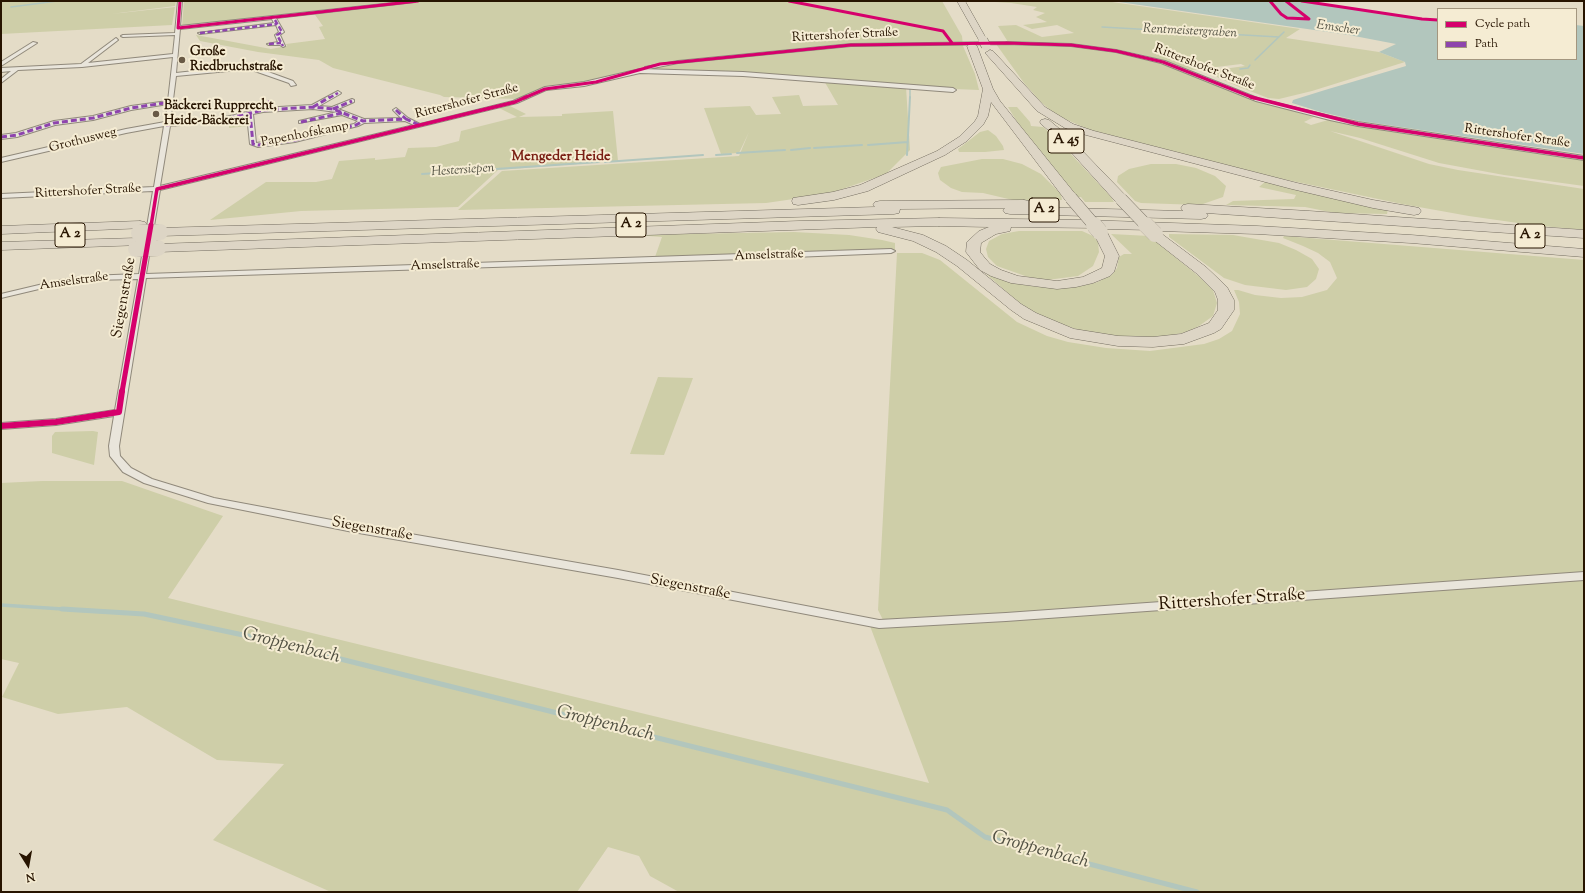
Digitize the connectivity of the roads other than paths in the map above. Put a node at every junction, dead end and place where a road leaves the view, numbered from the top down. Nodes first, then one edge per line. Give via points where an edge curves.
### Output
1 (180, 1) edge
2 (412, 2) edge
3 (957, 6) edge
4 (273, 17) junction
5 (277, 24) junction
6 (178, 28) junction
7 (220, 31) junction
8 (200, 33) dead end
9 (177, 34) junction
10 (123, 36) dead end
11 (222, 36) dead end
12 (116, 39) dead end
13 (969, 40) dead end
14 (35, 43) dead end
15 (269, 44) dead end
16 (986, 46) junction
17 (175, 55) junction
18 (1, 64) edge
19 (82, 65) junction
20 (17, 69) junction
21 (1, 70) edge
22 (640, 70) junction
23 (173, 75) junction
24 (1, 81) edge
25 (293, 84) dead end
26 (988, 89) junction
27 (953, 90) dead end
28 (338, 93) dead end
29 (352, 101) dead end
30 (171, 102) junction
31 (313, 107) junction
32 (333, 109) junction
33 (396, 110) dead end
34 (250, 112) junction
35 (344, 112) junction
36 (94, 118) junction
37 (406, 119) junction
38 (363, 121) junction
39 (301, 122) dead end
40 (100, 124) dead end
41 (166, 125) junction
42 (420, 126) junction
43 (1, 137) edge
44 (1584, 158) edge
45 (1, 160) edge
46 (157, 189) junction
47 (1, 196) edge
48 (696, 208) junction
49 (842, 224) junction
50 (1085, 224) junction
51 (1, 230) edge
52 (1584, 234) edge
53 (160, 236) junction
54 (138, 237) junction
55 (1, 238) edge
56 (1584, 240) edge
57 (1, 246) edge
58 (1584, 248) edge
59 (891, 251) dead end
60 (1, 253) edge
61 (1584, 253) edge
62 (142, 275) junction
63 (1, 296) edge
64 (119, 412) junction
65 (1, 426) edge
66 (1584, 576) edge
67 (879, 624) joint

1 - 6 street, Siegenstraße
2 - 4 street
3 - 16 highway, A 45
4 - 5 street
4 - 6 street
5 - 7 street
5 - 15 street via 282,32 277,35 282,44
6 - 9 street, Siegenstraße
7 - 8 street
7 - 11 street
9 - 10 street
9 - 17 street, Siegenstraße
12 - 19 street
13 - 26 highway, A 45
14 - 18 street
16 - 49 highway, A 45, bridge via 1022,102 1064,138 1155,234 1222,290 1226,310 1215,326 1184,339 1147,342 1106,340 1070,333 1030,316 962,263 930,243 887,230
16 - 52 highway via 1046,113 1085,131 1373,204
17 - 19 street
17 - 23 street, Siegenstraße
19 - 20 street
20 - 21 street
20 - 24 street
22 - 27 street, Rittershofer Straße via 743,74
22 - 42 street, Rittershofer Straße via 584,84 544,89 515,102
22 - 44 street, Rittershofer Straße via 672,62 832,46 1006,43 1071,45 1116,51 1163,62 1258,100 1330,118
23 - 25 street via 249,67
23 - 30 street, Siegenstraße
26 - 48 highway via 983,116 963,139 926,161 864,188 795,202
26 - 50 highway, A 45, bridge via 1026,142 1100,232 1112,256 1109,269 1097,277 1076,283 1041,284 1010,278 985,267 978,260 973,252 974,242 992,230 1018,226
28 - 31 street
29 - 32 street
30 - 36 street via 131,108
30 - 41 street, Siegenstraße
31 - 32 street, Grothusweg
31 - 34 street, Grothusweg
32 - 35 street, Grothusweg
33 - 37 street
34 - 38 street, Papenhofskamp via 253,144 258,145 295,140
34 - 41 street, Grothusweg via 230,118
35 - 38 street, Grothusweg
35 - 39 street
36 - 40 street
36 - 43 street via 54,123 18,137
37 - 38 street
37 - 42 street
41 - 45 street, Grothusweg via 126,131
41 - 46 street, Siegenstraße
42 - 46 street, Rittershofer Straße
46 - 47 street, Rittershofer Straße
46 - 62 street, Siegenstraße
48 - 52 highway via 958,204 1160,207 1309,214
48 - 53 highway
49 - 50 highway
49 - 53 highway
50 - 61 highway via 1327,234
51 - 54 highway
53 - 54 highway, bridge
53 - 54 highway
53 - 56 highway, A 2 via 823,211 988,209 1236,216
53 - 58 highway, A 2 via 803,219 991,217 1167,220 1318,228
54 - 55 highway, A 2
54 - 57 highway, A 2
54 - 60 highway
59 - 62 street, Amselstraße
62 - 63 street, Amselstraße via 60,282
62 - 64 street, Siegenstraße
64 - 65 street via 56,422
64 - 67 street, Siegenstraße via 115,456 127,470 148,481 212,501
66 - 67 street, Rittershofer Straße via 1014,617

